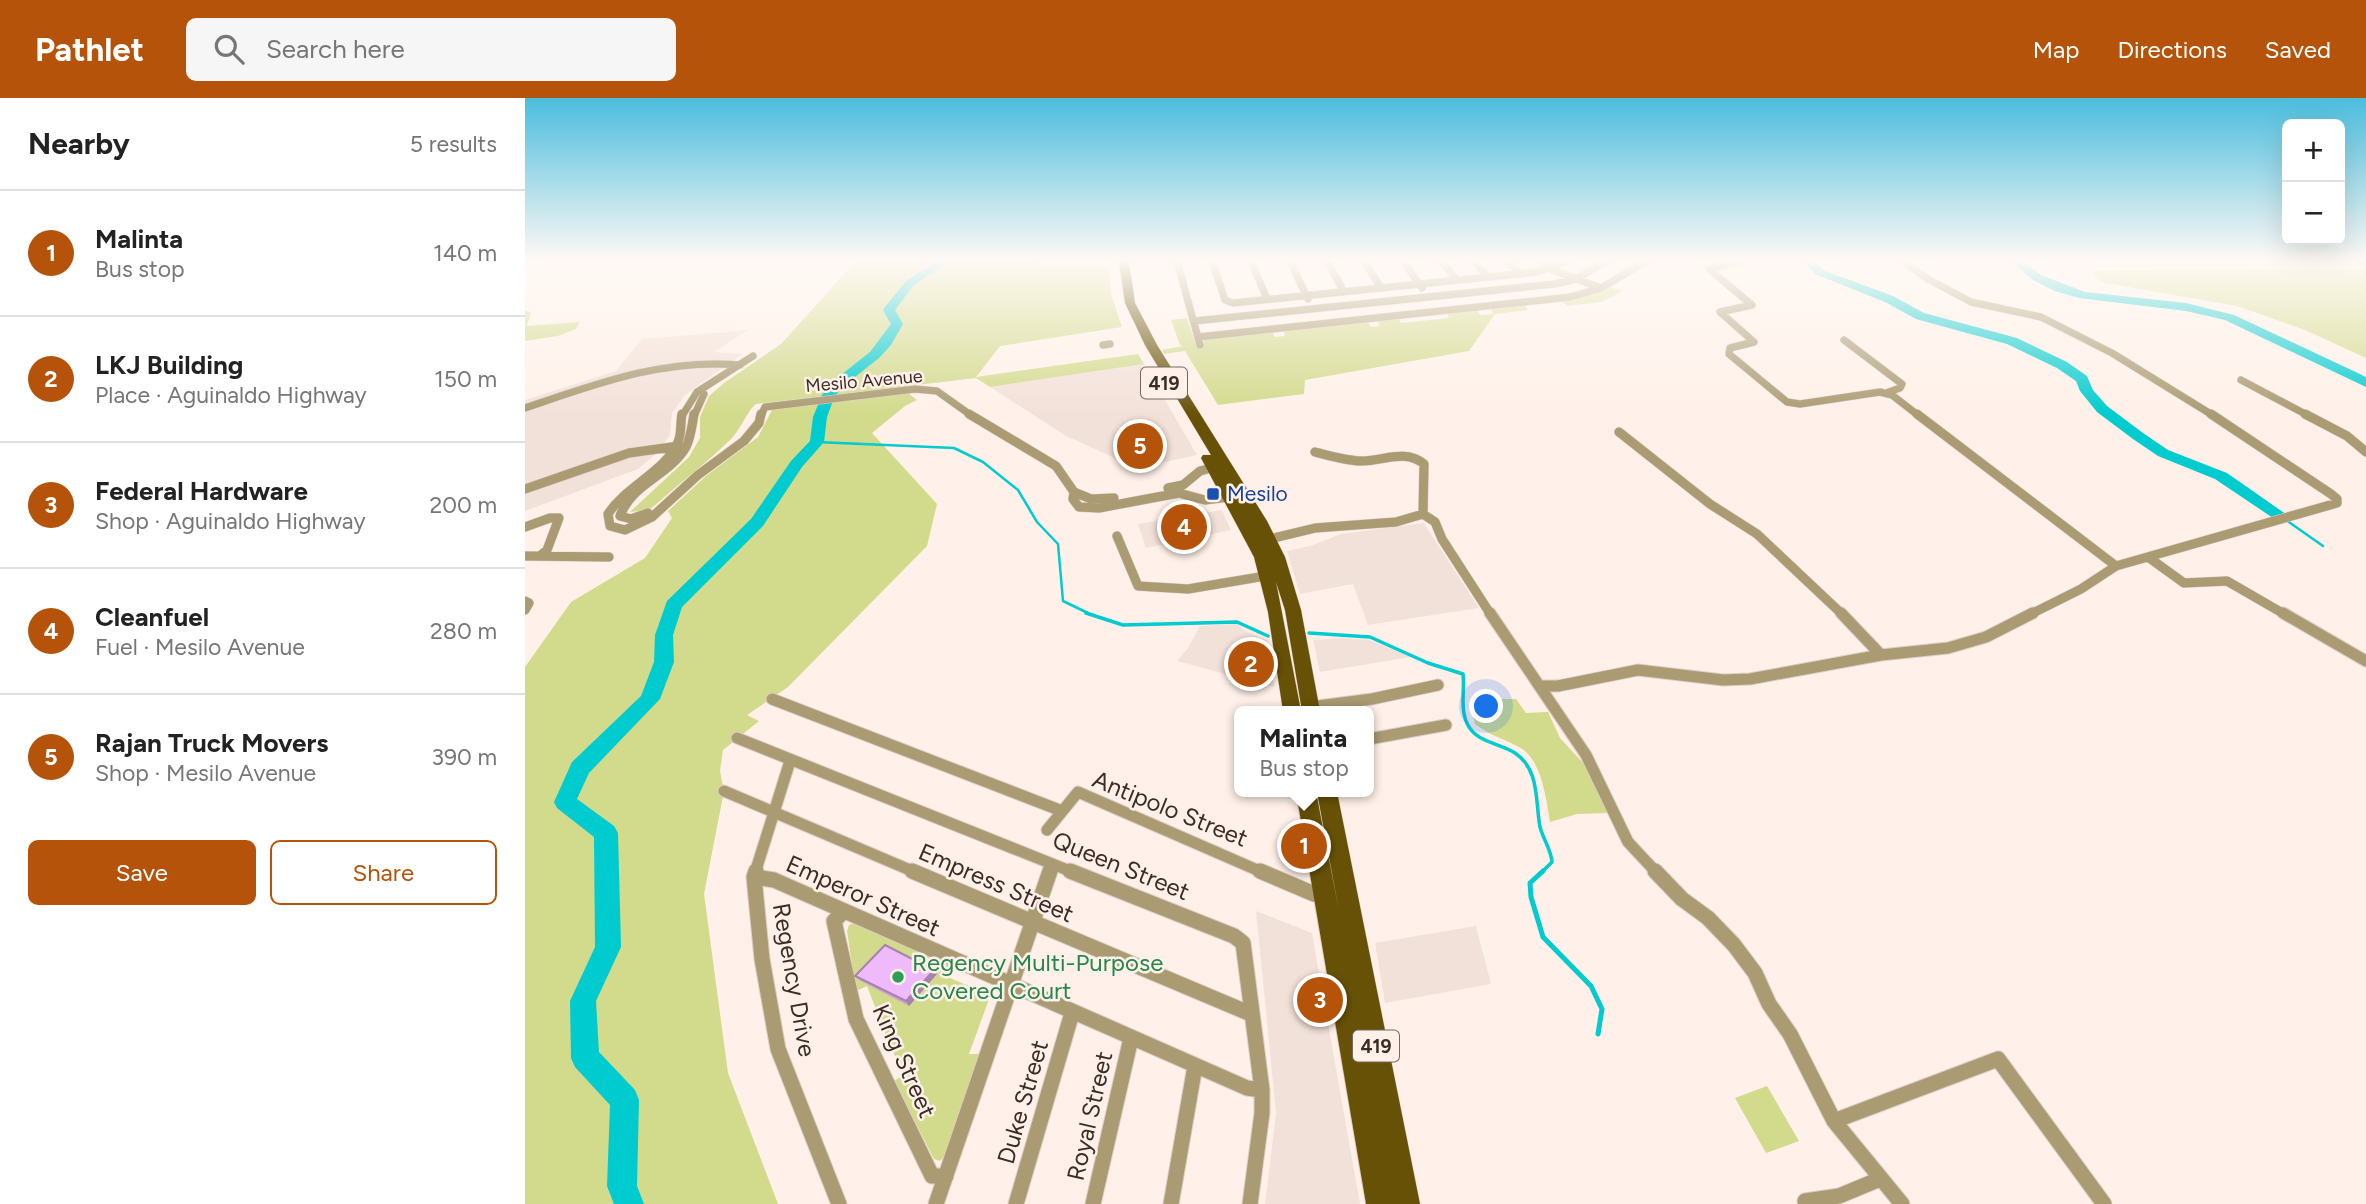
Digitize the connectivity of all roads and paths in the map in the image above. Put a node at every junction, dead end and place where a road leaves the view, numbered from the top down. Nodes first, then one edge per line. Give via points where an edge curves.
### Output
1 (1126, 313) edge
2 (1133, 313) edge
3 (1192, 313) edge
4 (1277, 313) edge
5 (1315, 313) edge
6 (1422, 313) edge
7 (1439, 313) edge
8 (1721, 313) edge
9 (2021, 313) edge
10 (1444, 319) dead end
11 (1194, 321) junction
12 (1320, 323) junction
13 (1142, 336) junction
14 (1845, 340) dead end
15 (753, 356) dead end
16 (718, 363) junction
17 (740, 365) junction
18 (709, 370) junction
19 (719, 377) junction
20 (2241, 380) dead end
21 (1887, 393) junction
22 (525, 408) edge
23 (525, 414) edge
24 (1619, 432) dead end
25 (682, 444) junction
26 (1315, 452) dead end
27 (2366, 452) edge
28 (1219, 466) junction
29 (1187, 481) junction
30 (525, 483) edge
31 (525, 489) edge
32 (1161, 493) junction
33 (1192, 495) junction
34 (1236, 496) junction
35 (1423, 514) junction
36 (525, 527) edge
37 (1117, 536) dead end
38 (1262, 541) junction
39 (525, 556) edge
40 (540, 556) junction
41 (609, 557) dead end
42 (2148, 557) junction
43 (2116, 566) junction
44 (1276, 575) junction
45 (525, 601) edge
46 (525, 610) edge
47 (1881, 655) junction
48 (2366, 661) edge
49 (1438, 685) dead end
50 (1541, 686) junction
51 (772, 699) dead end
52 (1290, 706) edge
53 (1310, 706) edge
54 (1329, 706) edge
55 (1446, 725) dead end
56 (737, 738) dead end
57 (1374, 738) edge
58 (790, 761) junction
59 (724, 791) dead end
60 (1308, 797) edge
61 (1327, 797) edge
62 (1062, 811) junction
63 (773, 813) junction
64 (1047, 830) dead end
65 (1052, 864) junction
66 (754, 877) junction
67 (1336, 890) junction
68 (844, 911) junction
69 (1032, 923) junction
70 (1011, 986) junction
71 (1072, 1013) junction
72 (1251, 1014) junction
73 (1131, 1038) junction
74 (1195, 1066) junction
75 (1262, 1090) junction
76 (1834, 1121) junction
77 (946, 1176) junction
78 (1880, 1179) junction
79 (1805, 1201) dead end
80 (839, 1204) edge
81 (936, 1204) edge
82 (1016, 1204) edge
83 (1093, 1204) edge
84 (1171, 1204) edge
85 (1250, 1204) edge
86 (1380, 1204) edge
87 (1405, 1204) edge
88 (1902, 1204) edge
89 (2104, 1204) edge

1 - 13 main road, 419
2 - 13 main road, 419
3 - 11 street
4 - 11 street
5 - 12 street
6 - 12 street
7 - 10 street
8 - 21 street via 1754,342 1730,348 1729,354 1787,402
9 - 42 street via 2041,317 2123,359 2337,499 2337,503
11 - 12 street via 1199,341
13 - 28 main road, 419
14 - 21 street via 1902,384
15 - 17 street
16 - 17 street
16 - 18 street
16 - 22 street via 638,373
17 - 19 street
17 - 25 street via 697,403 692,411 693,431
18 - 19 street via 721,373
18 - 23 street via 633,381
19 - 25 street via 687,404 680,421
20 - 27 street via 2347,436
21 - 43 street
24 - 47 street via 1710,504 1757,534
25 - 30 street via 612,453
25 - 31 street via 629,453
25 - 32 street, Mesilo Avenue via 620,497 607,521 616,529 641,524 667,505 754,431 763,408 909,389 937,391 1056,466 1079,507 1090,509
26 - 35 street via 1352,460 1419,459 1424,464
28 - 29 street, Mesilo Avenue via 1193,474
28 - 34 main road, 419
29 - 32 street, Mesilo Avenue
29 - 33 street via 1195,486
32 - 33 street, Mesilo Avenue
33 - 34 street, Mesilo Avenue via 1205,500
34 - 38 main road, 419
35 - 38 street via 1396,522 1315,528
35 - 50 street via 1435,522 1493,619
36 - 40 street via 556,517 559,522
37 - 44 street via 1138,586 1167,590
38 - 44 main road, 419
39 - 40 street
40 - 41 street
42 - 43 street
42 - 48 street via 2184,583 2227,581
43 - 47 street via 1986,637 1948,648
44 - 52 main road, 419
44 - 53 main road, 419 via 1293,610
45 - 46 street via 529,603
47 - 50 street via 1750,679 1638,670
49 - 54 street
50 - 76 street via 1586,755 1628,842 1682,899 1708,918 1755,973
51 - 62 street
55 - 57 street
56 - 58 street, Queen Street
58 - 63 street, Regency Drive
58 - 65 street, Queen Street
59 - 63 street, Empress Street
60 - 67 main road, 419
61 - 67 main road, 419
62 - 64 street, Antipolo Street
62 - 67 street, Antipolo Street via 1078,792 1314,894
63 - 66 street, Regency Drive
63 - 69 street, Empress Street
65 - 69 street
65 - 72 street, Queen Street via 1234,936 1243,943
66 - 68 street, Emperor Street via 774,880
66 - 80 street, Regency Drive via 778,1049
67 - 86 main road, 419
67 - 87 main road, 419
68 - 70 street, Emperor Street
68 - 77 street, King Street via 834,920 856,1019 932,1176
69 - 70 street
69 - 72 street, Empress Street
70 - 71 street, Emperor Street
70 - 77 street
71 - 73 street, Emperor Street
71 - 82 street, Duke Street
72 - 75 street, Queen Street
73 - 74 street, Emperor Street
73 - 83 street, Royal Street
74 - 75 street, Emperor Street
74 - 84 street
75 - 85 street, Queen Street
76 - 78 street
76 - 89 street via 1998,1059
77 - 81 street
78 - 79 street via 1839,1196
78 - 88 street

